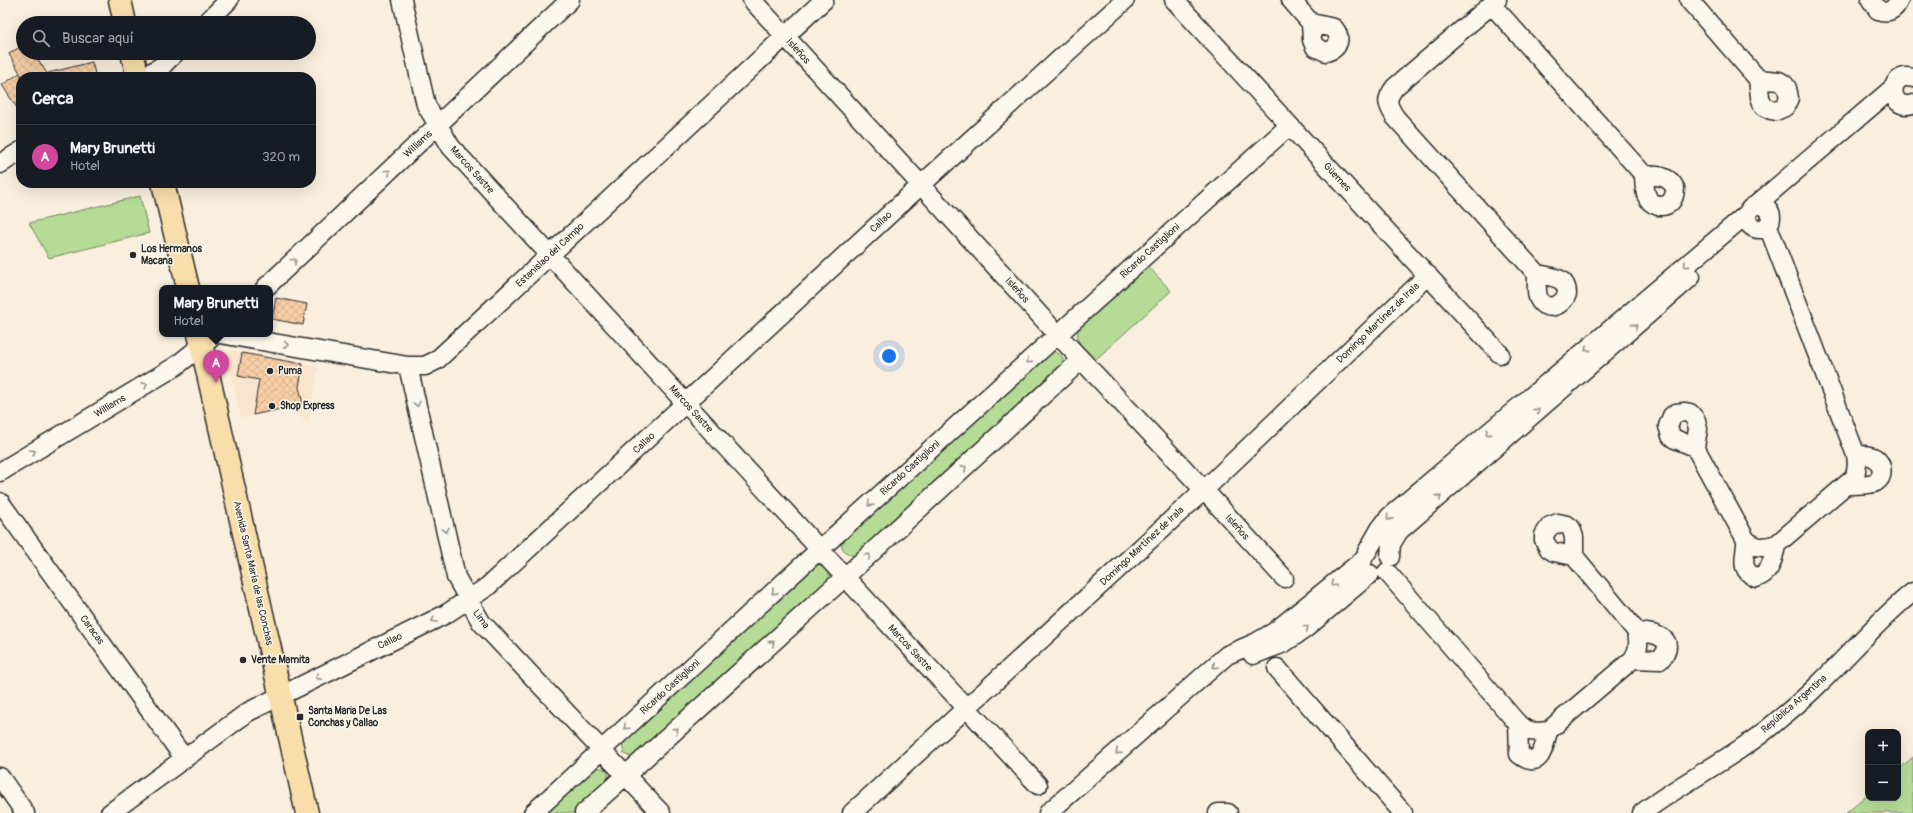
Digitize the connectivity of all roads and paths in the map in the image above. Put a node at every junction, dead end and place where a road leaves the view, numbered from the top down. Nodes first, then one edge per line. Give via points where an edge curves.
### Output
1 (120, 0) edge
2 (229, 0) edge
3 (402, 0) edge
4 (570, 0) edge
5 (752, 0) edge
6 (824, 0) edge
7 (1125, 0) edge
8 (1174, 0) edge
9 (1291, 0) edge
10 (1689, 0) edge
11 (1871, 0) edge
12 (1899, 0) edge
13 (1494, 3) edge
14 (124, 16) edge
15 (213, 16) edge
16 (1311, 23) dead end
17 (785, 37) junction
18 (134, 60) edge
19 (168, 60) edge
20 (137, 72) edge
21 (152, 72) edge
22 (1758, 79) dead end
23 (1906, 87) edge
24 (438, 126) junction
25 (1289, 126) junction
26 (16, 155) edge
27 (0, 164) edge
28 (1644, 175) dead end
29 (921, 185) junction
30 (164, 188) edge
31 (1758, 216) junction
32 (550, 255) junction
33 (1537, 274) dead end
34 (1428, 275) junction
35 (187, 285) edge
36 (268, 285) edge
37 (1058, 335) junction
38 (238, 337) edge
39 (205, 338) edge
40 (1500, 354) dead end
41 (1081, 360) junction
42 (408, 366) junction
43 (686, 404) junction
44 (1695, 447) dead end
45 (1856, 456) junction
46 (0, 472) edge
47 (1848, 485) junction
48 (1204, 490) junction
49 (0, 502) edge
50 (1746, 540) junction
51 (1777, 544) junction
52 (820, 550) junction
53 (1574, 556) dead end
54 (1375, 563) junction
55 (845, 578) junction
56 (1284, 578) dead end
57 (1913, 592) edge
58 (468, 600) junction
59 (1638, 632) junction
60 (1284, 643) junction
61 (1633, 660) junction
62 (1239, 661) junction
63 (1277, 668) junction
64 (281, 695) junction
65 (967, 709) junction
66 (1518, 724) junction
67 (1548, 731) junction
68 (601, 750) junction
69 (184, 758) junction
70 (626, 776) junction
71 (0, 778) edge
72 (1038, 785) dead end
73 (25, 813) edge
74 (110, 813) edge
75 (307, 813) edge
76 (533, 813) edge
77 (584, 813) edge
78 (661, 813) edge
79 (852, 813) edge
80 (1048, 813) edge
81 (1067, 813) edge
82 (1218, 813) edge
83 (1228, 813) edge
84 (1403, 813) edge
85 (1642, 813) edge

1 - 14 main road
2 - 15 street
3 - 24 street, Marcos Sastre via 426,105
4 - 24 street, Williams
5 - 17 street, Isleños
6 - 17 street, Estanislao del Campo
7 - 29 street, Callao
8 - 25 street, Güemes
9 - 16 street
10 - 22 street
11 - 12 street via 1878,10 1886,12 1894,8
13 - 28 street
13 - 33 street via 1394,87 1388,96 1388,106 1400,123
17 - 29 street, Isleños
17 - 32 street, Estanislao del Campo
18 - 20 main road
19 - 21 street
23 - 31 street via 1887,107
24 - 32 street, Marcos Sastre via 451,147
36 -> 24 street, Williams
25 - 34 street, Güemes
25 - 37 street, Ricardo Castiglioni
26 - 27 street
29 - 37 street, Isleños
29 - 43 street, Callao
30 - 35 main road
31 - 45 street
31 - 54 street via 1399,531
32 - 42 street, Estanislao del Campo via 437,360 425,366
32 - 43 street, Marcos Sastre
34 - 40 street, Güemes
34 - 48 street, Domingo Martínez de Irala
37 - 41 street, Isleños
37 -> 52 street, Ricardo Castiglioni
38 -> 42 street, Estanislao del Campo
46 -> 39 street, Williams via 176,366
39 - 64 main road, Avenida Santa María de las Conchas
41 - 48 street, Isleños
55 -> 41 street
42 -> 58 street, Lima via 456,577
43 - 52 street, Marcos Sastre
43 - 58 street, Callao via 487,587
44 - 50 street
45 - 47 street via 1855,477
45 - 47 street via 1874,457 1881,465 1882,474 1878,481 1871,484
47 - 51 street
48 - 56 street, Isleños
48 - 65 street, Domingo Martínez de Irala
49 - 69 street, Caracas
50 - 51 street via 1754,546 1766,547
50 - 51 street via 1744,566 1749,574 1756,578 1763,576 1770,567
52 - 55 street, Marcos Sastre
52 -> 68 street, Ricardo Castiglioni
53 - 59 street
60 -> 54 street via 1305,629
54 - 66 street
54 -> 80 street via 1274,632 1227,655
55 - 65 street, Marcos Sastre
70 -> 55 street
57 - 85 street, República Argentina via 1881,620 1820,684 1776,722
58 -> 64 street, Callao via 446,614
58 - 68 street, Lima via 481,622
59 - 61 street via 1638,652
59 - 61 street via 1657,634 1663,638 1666,653 1660,660
60 - 62 street
60 - 63 street
61 - 67 street
62 - 63 street via 1265,662
62 - 81 street
63 - 84 street
64 - 69 street, Callao via 248,712
64 - 75 main road, Avenida Santa María de las Conchas
65 - 72 street, Marcos Sastre
65 - 79 street, Domingo Martínez de Irala
66 - 67 street via 1526,730
66 - 67 street via 1519,754 1525,760 1533,760 1540,756
68 - 70 street, Lima
68 - 76 street, Ricardo Castiglioni
69 - 74 street, Callao
70 - 77 street
70 - 78 street, Lima
71 - 73 street
82 - 83 street

